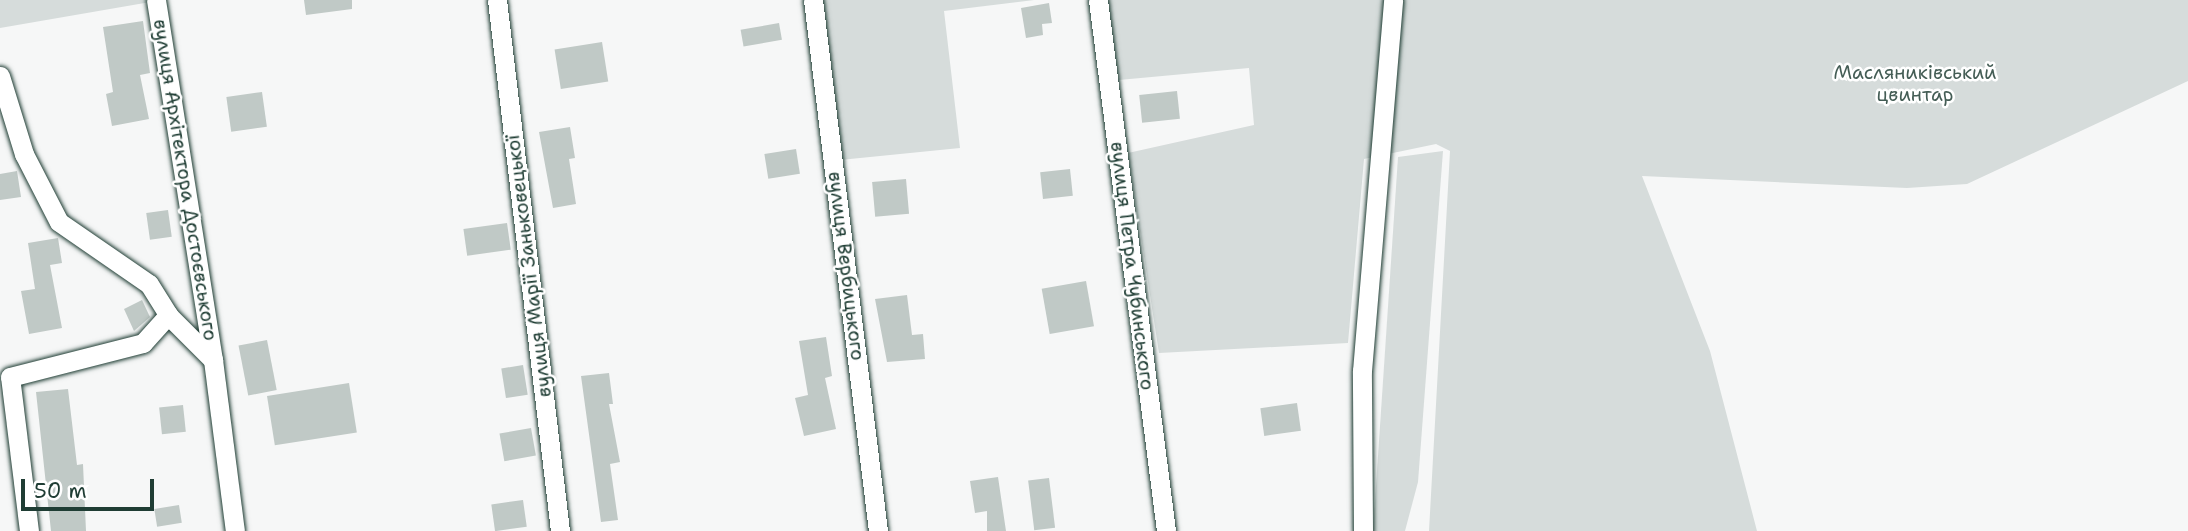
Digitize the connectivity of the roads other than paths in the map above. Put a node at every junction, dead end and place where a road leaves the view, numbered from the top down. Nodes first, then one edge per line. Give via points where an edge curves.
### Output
1 (156, 0) edge
2 (497, 0) edge
3 (813, 0) edge
4 (1098, 0) edge
5 (1392, 0) edge
6 (0, 76) edge
7 (168, 315) junction
8 (213, 360) junction
9 (29, 531) edge
10 (235, 531) edge
11 (560, 531) edge
12 (878, 531) edge
13 (1166, 531) edge
14 (1363, 531) edge

1 - 8 street, вулиця Архітектора Достоєвського
2 - 11 street, вулиця Марії Заньковецької
3 - 12 street, вулиця Вербицького
4 - 13 street, вулиця Петра Чубинського
5 - 14 street via 1362,371
6 - 7 street via 24,154 59,222 149,284
7 - 8 street
7 - 9 street via 143,343 10,377
8 - 10 street, вулиця Архітектора Достоєвського

